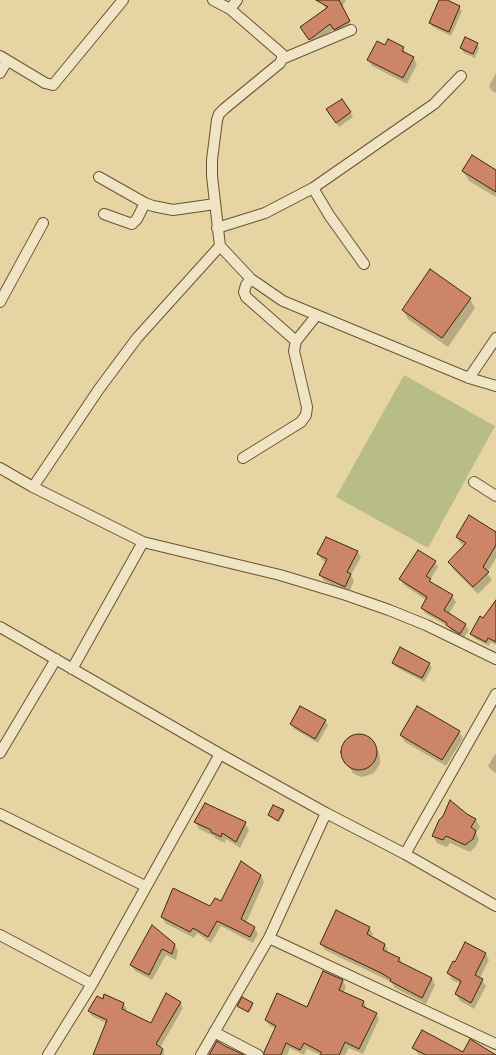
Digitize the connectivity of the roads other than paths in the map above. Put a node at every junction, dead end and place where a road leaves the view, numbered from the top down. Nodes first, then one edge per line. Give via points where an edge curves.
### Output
1 (123, 0) edge
2 (213, 0) edge
3 (237, 0) edge
4 (230, 9) junction
5 (351, 30) dead end
6 (4, 58) edge
7 (282, 59) junction
8 (0, 73) edge
9 (461, 76) dead end
10 (99, 177) dead end
11 (313, 188) junction
12 (145, 203) junction
13 (215, 204) junction
14 (104, 214) dead end
15 (43, 223) dead end
16 (217, 228) junction
17 (220, 246) junction
18 (364, 264) dead end
19 (250, 279) junction
20 (0, 302) edge
21 (316, 316) junction
22 (496, 338) edge
23 (296, 341) junction
24 (469, 378) junction
25 (496, 386) edge
26 (243, 458) dead end
27 (0, 468) edge
28 (474, 482) dead end
29 (33, 487) junction
30 (496, 496) edge
31 (143, 542) junction
32 (0, 627) edge
33 (56, 659) junction
34 (496, 659) edge
35 (72, 668) junction
36 (496, 694) edge
37 (0, 753) edge
38 (220, 754) junction
39 (326, 813) junction
40 (0, 814) edge
41 (405, 854) junction
42 (145, 886) junction
43 (496, 906) edge
44 (0, 935) edge
45 (269, 938) junction
46 (92, 984) junction
47 (214, 1032) junction
48 (496, 1044) edge
49 (48, 1055) edge
50 (201, 1055) edge
51 (258, 1055) edge

1 - 6 street via 53,85 45,83
2 - 4 street
3 - 4 street
4 - 7 street via 282,54
5 - 7 street
6 - 8 street
7 - 13 street via 224,109 217,120 212,160
9 - 11 street via 434,104
10 - 12 street
11 - 16 street via 265,213
11 - 18 street
12 - 13 street via 173,210
12 - 14 street via 132,224
13 - 16 street
15 - 20 street
16 - 17 street
17 - 19 street
17 - 29 street via 137,338
19 - 21 street via 283,301
19 - 23 street via 244,292 246,297
21 - 23 street
21 - 24 street
22 - 24 street
23 - 26 street via 294,351 307,407 306,415 301,422
24 - 25 street
27 - 29 street
28 - 30 street
29 - 31 street
31 - 34 street via 280,575 346,595 426,625
31 - 35 street
32 - 33 street
33 - 35 street
33 - 37 street
35 - 38 street
36 - 41 street
38 - 39 street
38 - 42 street
39 - 41 street
39 - 45 street
40 - 42 street
41 - 43 street
42 - 46 street
44 - 46 street
45 - 47 street
45 - 48 street
46 - 49 street
47 - 50 street
47 - 51 street

